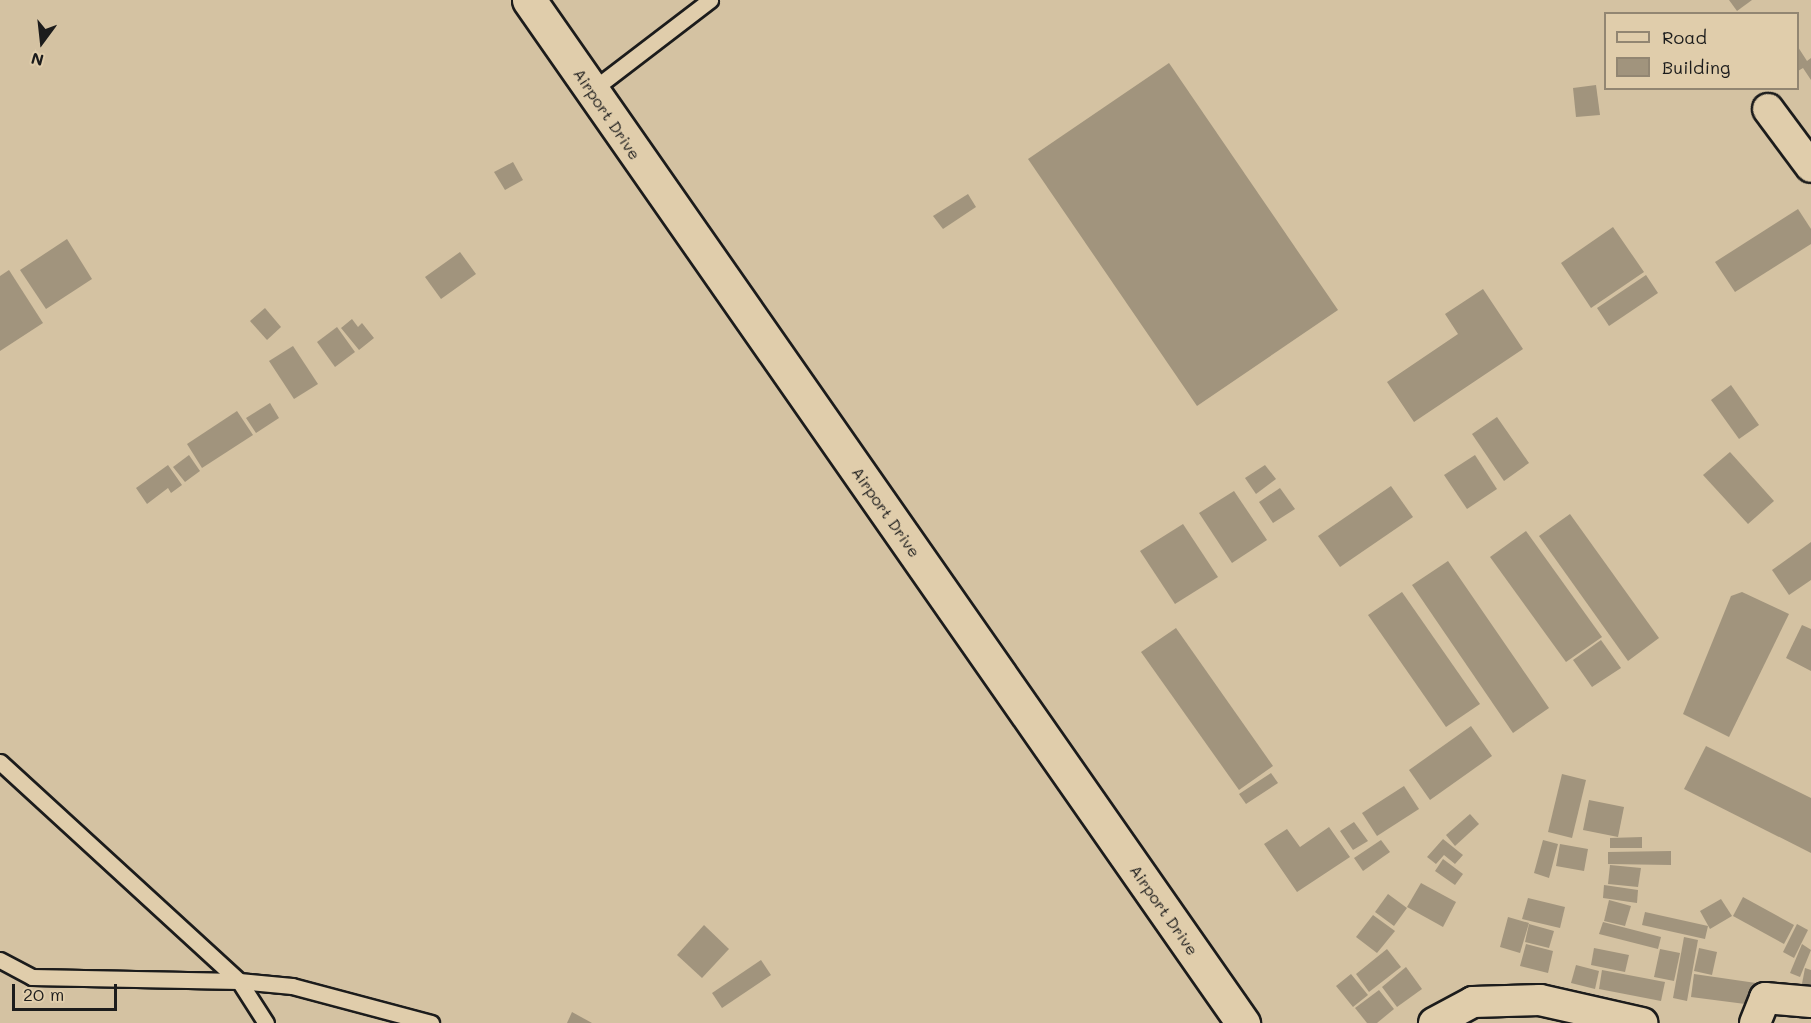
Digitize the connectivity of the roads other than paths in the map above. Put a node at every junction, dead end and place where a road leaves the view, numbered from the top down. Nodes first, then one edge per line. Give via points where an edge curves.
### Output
1 (529, 0) edge
2 (710, 0) edge
3 (591, 90) junction
4 (1768, 109) dead end
5 (1811, 167) edge
6 (0, 762) edge
7 (0, 960) edge
8 (239, 981) junction
9 (1811, 1002) edge
10 (266, 1023) edge
11 (431, 1023) edge
12 (1243, 1023) edge
13 (1434, 1023) edge
14 (1642, 1023) edge
15 (1755, 1023) edge

1 - 3 main road, Airport Drive
2 - 3 lane
3 - 12 main road, Airport Drive
4 - 5 street
6 - 8 lane
7 - 8 lane via 32,977
8 - 10 lane
8 - 11 lane via 292,986
9 - 15 street via 1765,998
13 - 14 street via 1473,1002 1540,1000

